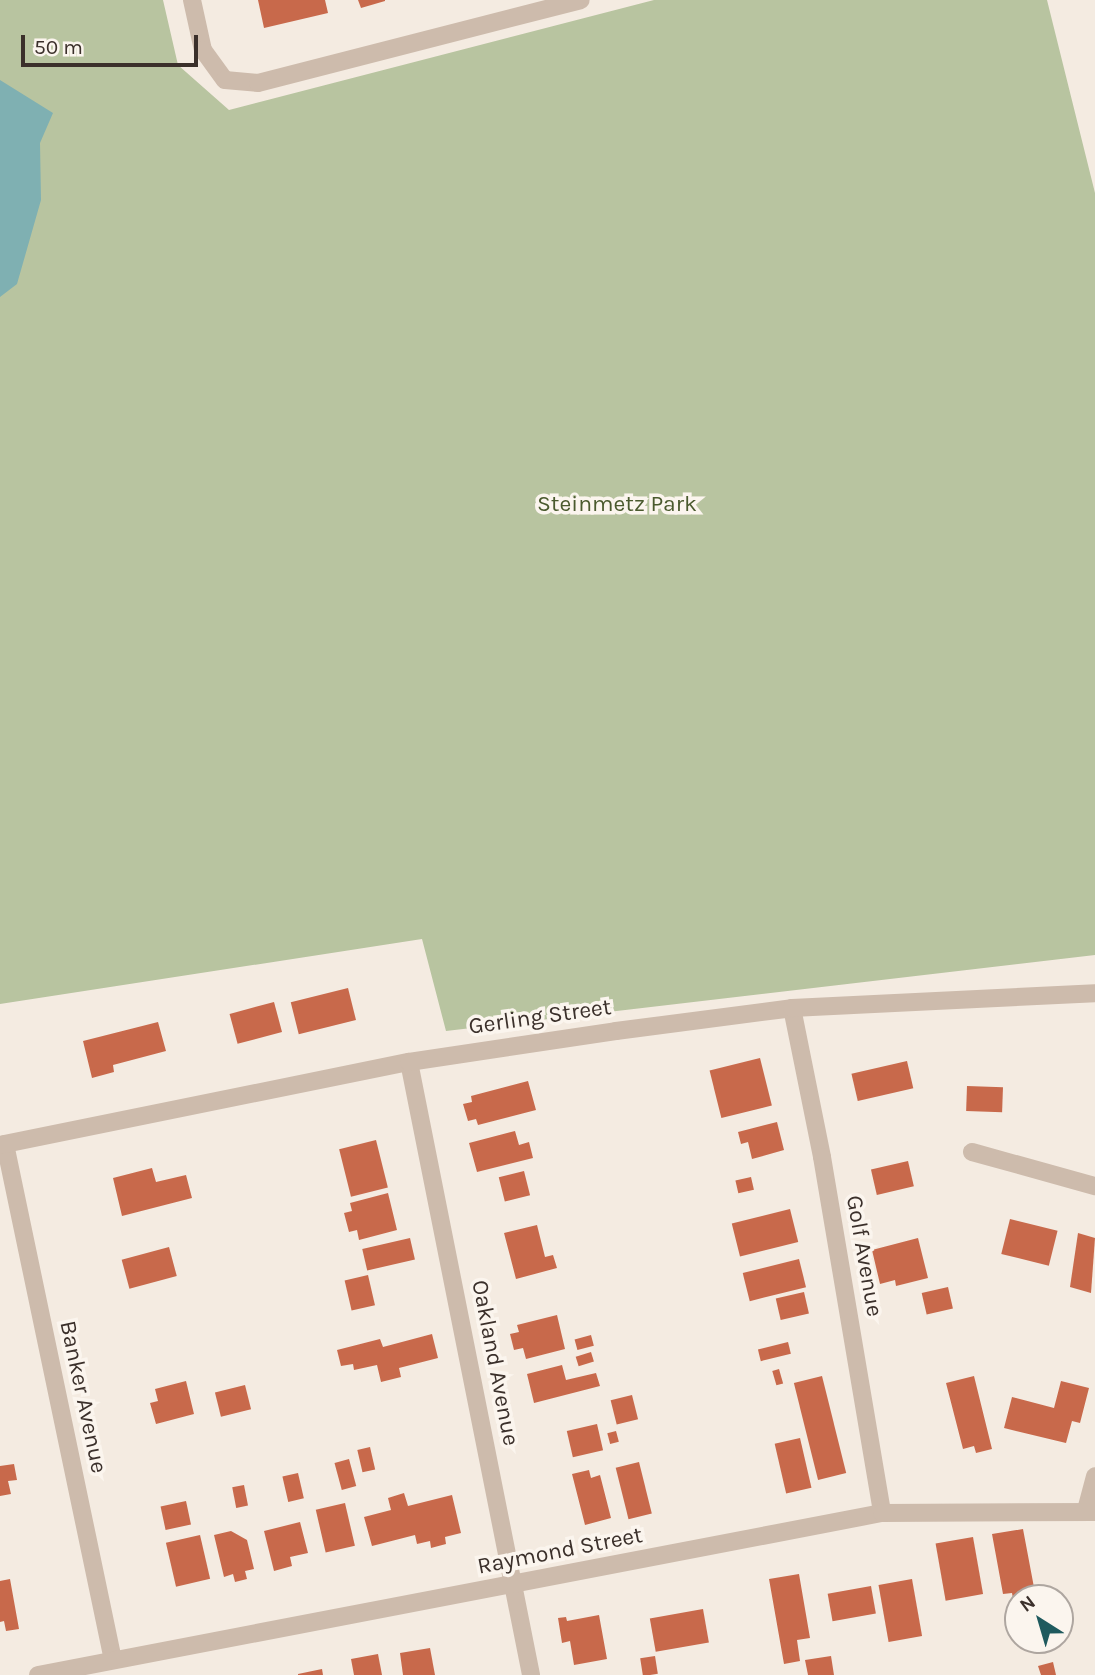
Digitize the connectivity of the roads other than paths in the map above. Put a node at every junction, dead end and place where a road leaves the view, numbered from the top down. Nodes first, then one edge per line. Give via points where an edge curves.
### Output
1 (192, 0) edge
2 (581, 0) edge
3 (1095, 993) edge
4 (792, 1008) junction
5 (409, 1062) junction
6 (3, 1144) edge
7 (972, 1152) dead end
8 (1095, 1186) edge
9 (1095, 1476) edge
10 (1091, 1511) edge
11 (882, 1513) junction
12 (514, 1585) junction
13 (113, 1660) junction
14 (38, 1675) edge
15 (531, 1675) edge

1 - 2 street via 203,50 225,80 257,83
3 - 4 street, Gerling Street
4 - 5 street, Gerling Street
4 - 11 street, Golf Avenue
5 - 6 street, Gerling Street
5 - 12 street, Oakland Avenue
6 - 13 street, Banker Avenue
7 - 8 street
9 - 10 street
10 - 11 street, Raymond Street
11 - 12 street, Raymond Street
12 - 13 street, Raymond Street
12 - 15 street, Oakland Avenue
13 - 14 street, Raymond Street

